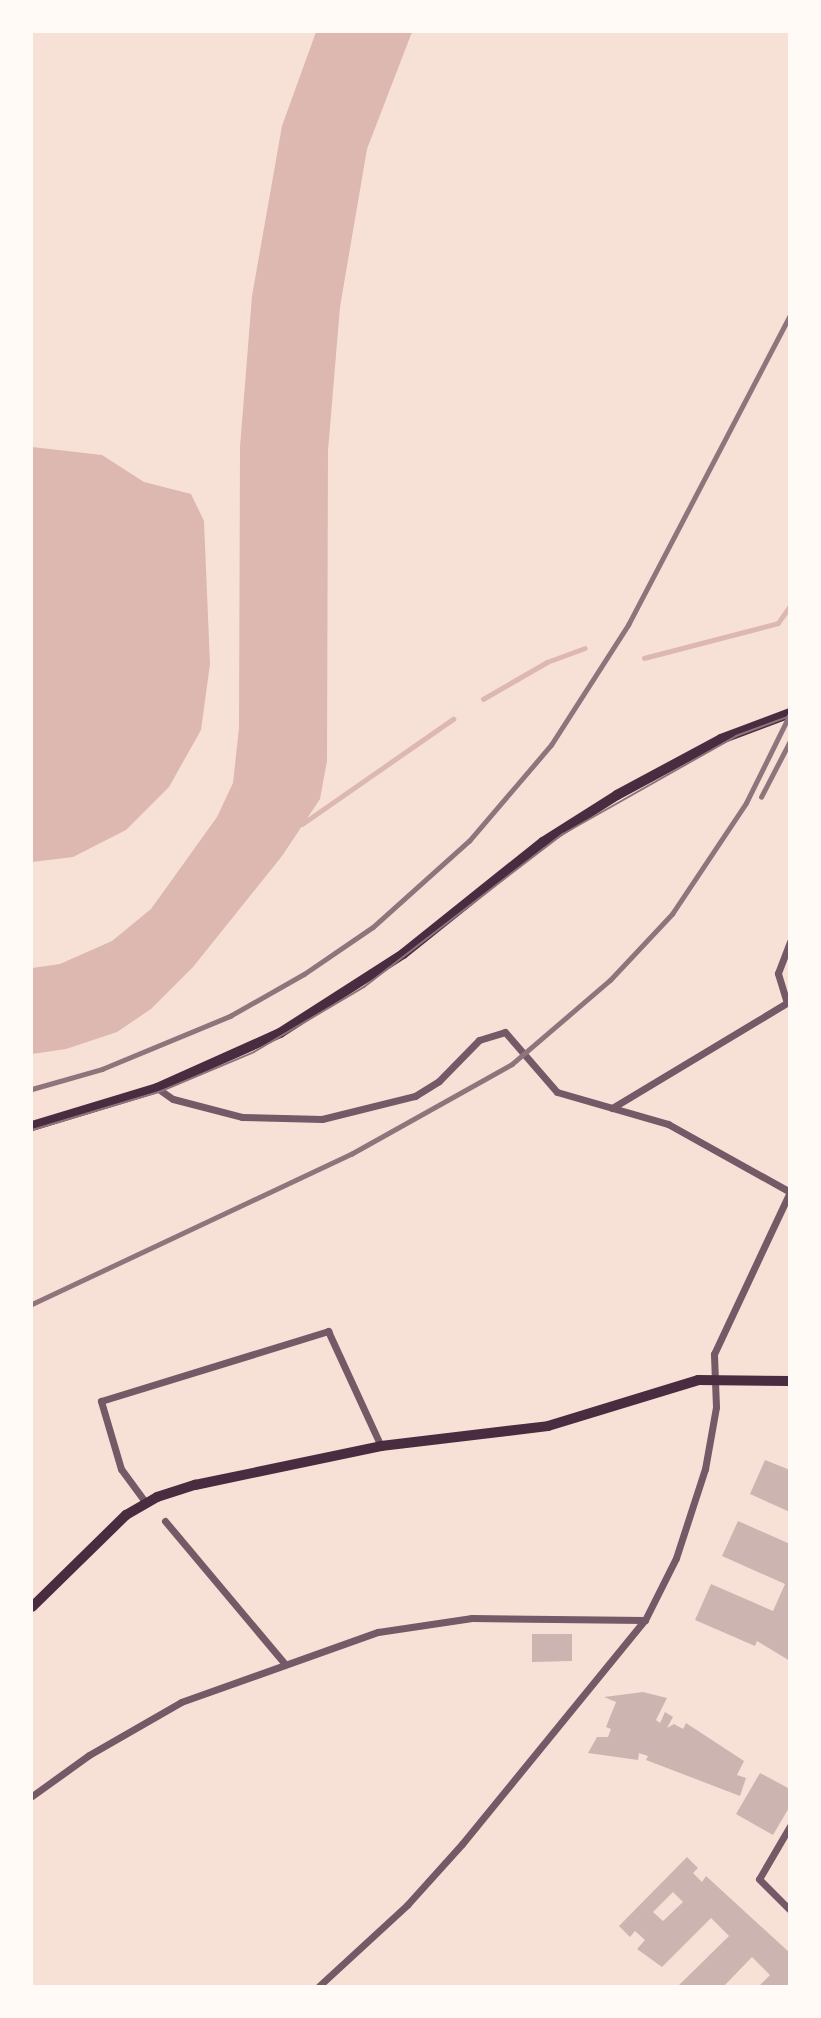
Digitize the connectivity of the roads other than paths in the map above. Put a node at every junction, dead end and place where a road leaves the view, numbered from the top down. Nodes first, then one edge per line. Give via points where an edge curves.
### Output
1 (789, 713) edge
2 (789, 941) edge
3 (788, 1002) edge
4 (157, 1088) junction
5 (612, 1108) junction
6 (32, 1126) edge
7 (789, 1192) edge
8 (712, 1378) junction
9 (789, 1381) edge
10 (381, 1446) junction
11 (146, 1503) junction
12 (165, 1521) dead end
13 (32, 1607) edge
14 (645, 1620) junction
15 (285, 1664) junction
16 (32, 1796) edge
17 (789, 1826) edge
18 (789, 1910) edge
19 (320, 1986) edge

1 - 4 main road via 721,739 617,795 543,842 344,995 280,1033
2 - 3 street via 778,973
3 - 5 street
4 - 5 street via 173,1099 242,1117 323,1119 415,1096 439,1081 484,1037 500,1032 509,1035 557,1092
4 - 6 main road
5 - 7 street via 668,1124
7 - 8 street via 719,1340
8 - 9 main road
8 - 10 main road via 548,1426
8 - 14 street via 716,1407 705,1469 676,1558
10 - 11 main road via 195,1485
10 - 11 street via 328,1331 101,1401 121,1469
11 - 13 main road via 65,1569
12 - 15 street
14 - 15 street via 459,1620 378,1632
14 - 19 street via 462,1844 407,1905
15 - 16 street via 217,1686 147,1720
17 - 18 street via 758,1880

